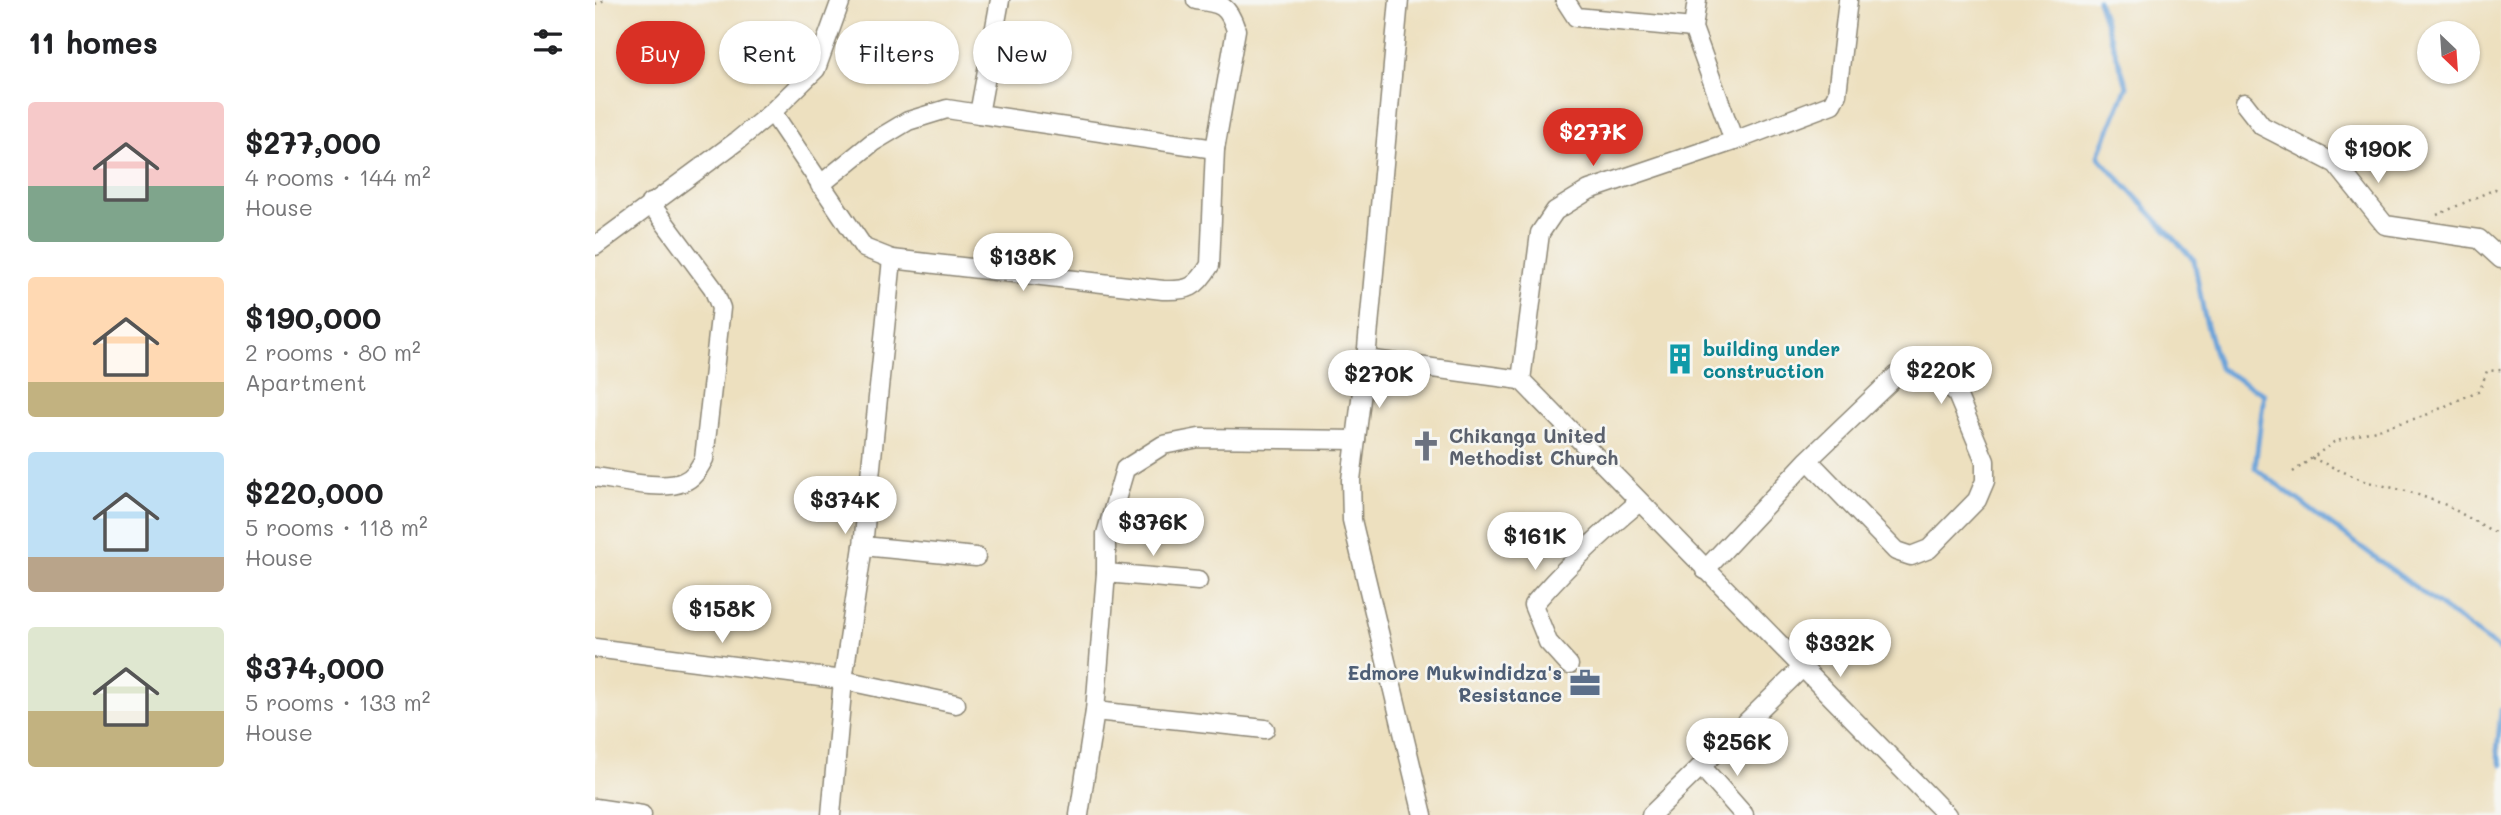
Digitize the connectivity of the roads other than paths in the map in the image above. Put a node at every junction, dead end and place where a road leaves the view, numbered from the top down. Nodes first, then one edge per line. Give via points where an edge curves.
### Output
1 (841, 0) edge
2 (1000, 0) edge
3 (1196, 0) edge
4 (1399, 0) edge
5 (1565, 0) edge
6 (1697, 0) edge
7 (1848, 0) edge
8 (1693, 28) junction
9 (2243, 103) dead end
10 (772, 112) junction
11 (979, 114) junction
12 (1734, 141) junction
13 (1215, 149) junction
14 (820, 185) junction
15 (650, 203) junction
16 (595, 246) edge
17 (892, 259) junction
18 (2501, 259) edge
19 (1366, 359) junction
20 (1521, 380) junction
21 (1356, 440) junction
22 (1808, 460) junction
23 (595, 477) edge
24 (1639, 502) junction
25 (863, 545) junction
26 (976, 557) dead end
27 (1705, 569) junction
28 (1105, 573) junction
29 (1198, 581) dead end
30 (595, 648) edge
31 (1569, 665) dead end
32 (1802, 668) junction
33 (843, 680) junction
34 (956, 704) dead end
35 (1095, 711) junction
36 (1265, 729) dead end
37 (1701, 766) junction
38 (595, 808) edge
39 (642, 815) edge
40 (831, 815) edge
41 (1079, 815) edge
42 (1423, 815) edge
43 (1651, 815) edge
44 (1744, 815) edge
45 (1947, 815) edge

1 - 10 street via 816,69
2 - 11 street
3 - 13 street via 1217,3 1230,13 1236,30
4 - 19 street
5 - 8 street via 1576,17
6 - 8 street
7 - 12 street via 1832,104
8 - 12 street
9 - 18 street via 2262,126 2336,164 2385,225 2479,239
10 - 14 street
10 - 15 street
11 - 13 street
11 - 14 street via 947,109 908,121 873,142
12 - 20 street via 1589,190 1555,211 1541,233
13 - 17 street via 1210,265 1200,281 1185,290
14 - 17 street via 864,248
15 - 16 street
15 - 23 street via 713,288 721,308 704,459 682,483
17 - 25 street
19 - 20 street
19 - 21 street
20 - 24 street
21 - 28 street via 1199,438 1163,445 1125,469 1106,534
21 - 42 street via 1352,520
22 - 22 street via 1897,375 1936,378 1956,392 1986,461 1985,481 1977,500 1929,549 1911,556 1896,551
22 - 27 street
24 - 27 street
24 - 31 street via 1533,605 1548,642
25 - 26 street
25 - 33 street
27 - 32 street
28 - 29 street
28 - 35 street
30 - 33 street
32 - 37 street
32 - 45 street
33 - 34 street
33 - 40 street
35 - 36 street
35 - 41 street
37 - 43 street
37 - 44 street
38 - 39 street

